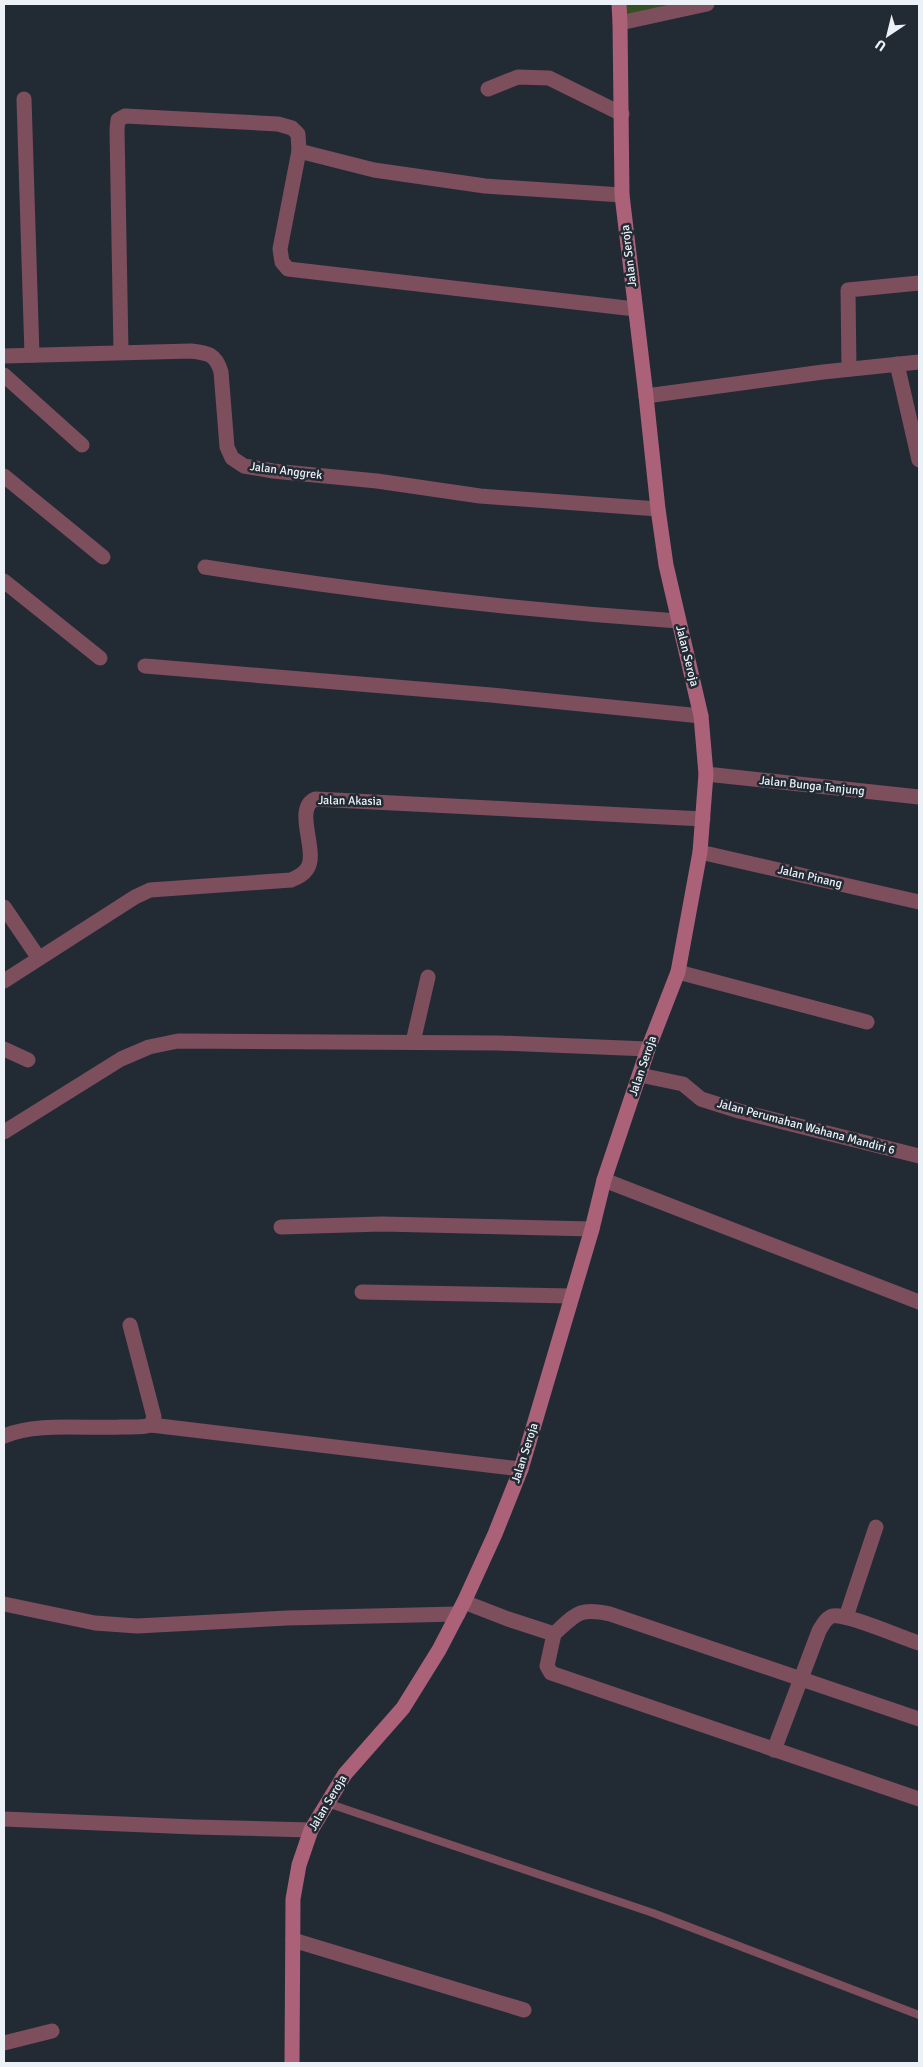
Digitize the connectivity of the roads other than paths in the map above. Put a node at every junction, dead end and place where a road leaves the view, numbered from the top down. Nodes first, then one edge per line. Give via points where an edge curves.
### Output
1 (618, 4) edge
2 (707, 4) edge
3 (620, 23) junction
4 (488, 89) dead end
5 (24, 99) dead end
6 (622, 114) junction
7 (299, 151) junction
8 (622, 195) junction
9 (919, 283) edge
10 (635, 309) junction
11 (121, 352) junction
12 (32, 355) junction
13 (4, 356) edge
14 (919, 362) edge
15 (896, 364) junction
16 (850, 369) junction
17 (4, 375) edge
18 (646, 396) junction
19 (82, 445) dead end
20 (919, 460) edge
21 (4, 476) edge
22 (658, 509) junction
23 (103, 557) dead end
24 (205, 567) dead end
25 (4, 581) edge
26 (678, 621) junction
27 (100, 658) dead end
28 (144, 666) dead end
29 (701, 716) junction
30 (706, 774) junction
31 (919, 797) edge
32 (702, 819) junction
33 (700, 852) junction
34 (919, 902) edge
35 (4, 907) edge
36 (38, 957) junction
37 (678, 972) junction
38 (428, 977) dead end
39 (4, 981) edge
40 (866, 1022) dead end
41 (412, 1042) junction
42 (4, 1049) edge
43 (648, 1049) junction
44 (28, 1060) dead end
45 (640, 1075) junction
46 (4, 1132) edge
47 (919, 1156) edge
48 (604, 1180) junction
49 (281, 1227) dead end
50 (592, 1229) junction
51 (362, 1292) dead end
52 (572, 1296) junction
53 (919, 1302) edge
54 (130, 1325) dead end
55 (151, 1425) junction
56 (4, 1436) edge
57 (521, 1469) junction
58 (876, 1528) dead end
59 (4, 1604) edge
60 (461, 1608) junction
61 (846, 1617) junction
62 (554, 1634) junction
63 (918, 1640) edge
64 (800, 1678) junction
65 (919, 1719) edge
66 (774, 1750) junction
67 (919, 1799) edge
68 (327, 1803) junction
69 (4, 1820) edge
70 (311, 1830) junction
71 (292, 1940) junction
72 (524, 2010) dead end
73 (919, 2015) edge
74 (52, 2031) dead end
75 (4, 2043) edge
76 (292, 2063) edge

1 - 3 street, Jalan Seroja
2 - 3 street
3 - 6 street, Jalan Seroja
4 - 6 street via 518,76 549,78
5 - 12 street
6 - 8 street, Jalan Seroja
7 - 8 street via 374,170 439,180 512,189
7 - 10 street via 280,249 282,262 288,269
7 - 11 street via 298,134 292,128 278,124 125,116 118,120
8 - 10 street, Jalan Seroja
9 - 16 street via 848,290
10 - 18 street, Jalan Seroja
11 - 12 street, Jalan Anggrek
11 - 22 street, Jalan Anggrek via 191,350 208,353 218,361 227,448 232,458 244,466 480,496
12 - 13 street, Jalan Anggrek
14 - 15 street
15 - 16 street
15 - 20 street
16 - 18 street
17 - 19 street
18 - 22 street, Jalan Seroja
21 - 23 street
22 - 26 street, Jalan Seroja
24 - 26 street via 562,613
25 - 27 street
26 - 29 street, Jalan Seroja
28 - 29 street
29 - 30 street, Jalan Seroja
30 - 31 street, Jalan Bunga Tanjung
30 - 32 street, Jalan Seroja
32 - 33 street, Jalan Seroja
32 - 36 street, Jalan Akasia via 316,798 306,810 311,863 302,875 291,880 150,890
33 - 34 street, Jalan Pinang
33 - 37 street, Jalan Seroja
35 - 36 street
36 - 39 street, Jalan Akasia
37 - 40 street
37 - 43 street, Jalan Seroja
38 - 41 street
41 - 43 street
41 - 46 street via 178,1041 149,1047 121,1058
42 - 44 street
43 - 45 street, Jalan Seroja
45 - 47 street, Jalan Perumahan Wahana Mandiri 6 via 683,1084 701,1099 739,1111
45 - 48 street, Jalan Seroja
48 - 50 street, Jalan Seroja
48 - 53 street
49 - 50 street via 382,1224
50 - 52 street, Jalan Seroja
51 - 52 street
52 - 57 street, Jalan Seroja
54 - 55 street via 154,1418
55 - 56 street via 29,1428
55 - 57 street
57 - 60 street, Jalan Seroja
58 - 61 street
59 - 60 street via 95,1623 137,1626
60 - 62 street
60 - 68 street, Jalan Seroja via 403,1708 345,1774
61 - 63 street
61 - 64 street via 832,1616 823,1625
62 - 64 street via 578,1613 592,1610
62 - 66 street via 547,1666 551,1673
64 - 65 street
64 - 66 street
66 - 67 street
68 - 70 street, Jalan Seroja
68 - 73 lane via 653,1913
69 - 70 street
70 - 71 street, Jalan Seroja via 299,1865 293,1898
71 - 72 street
71 - 76 street, Jalan Seroja
74 - 75 street

